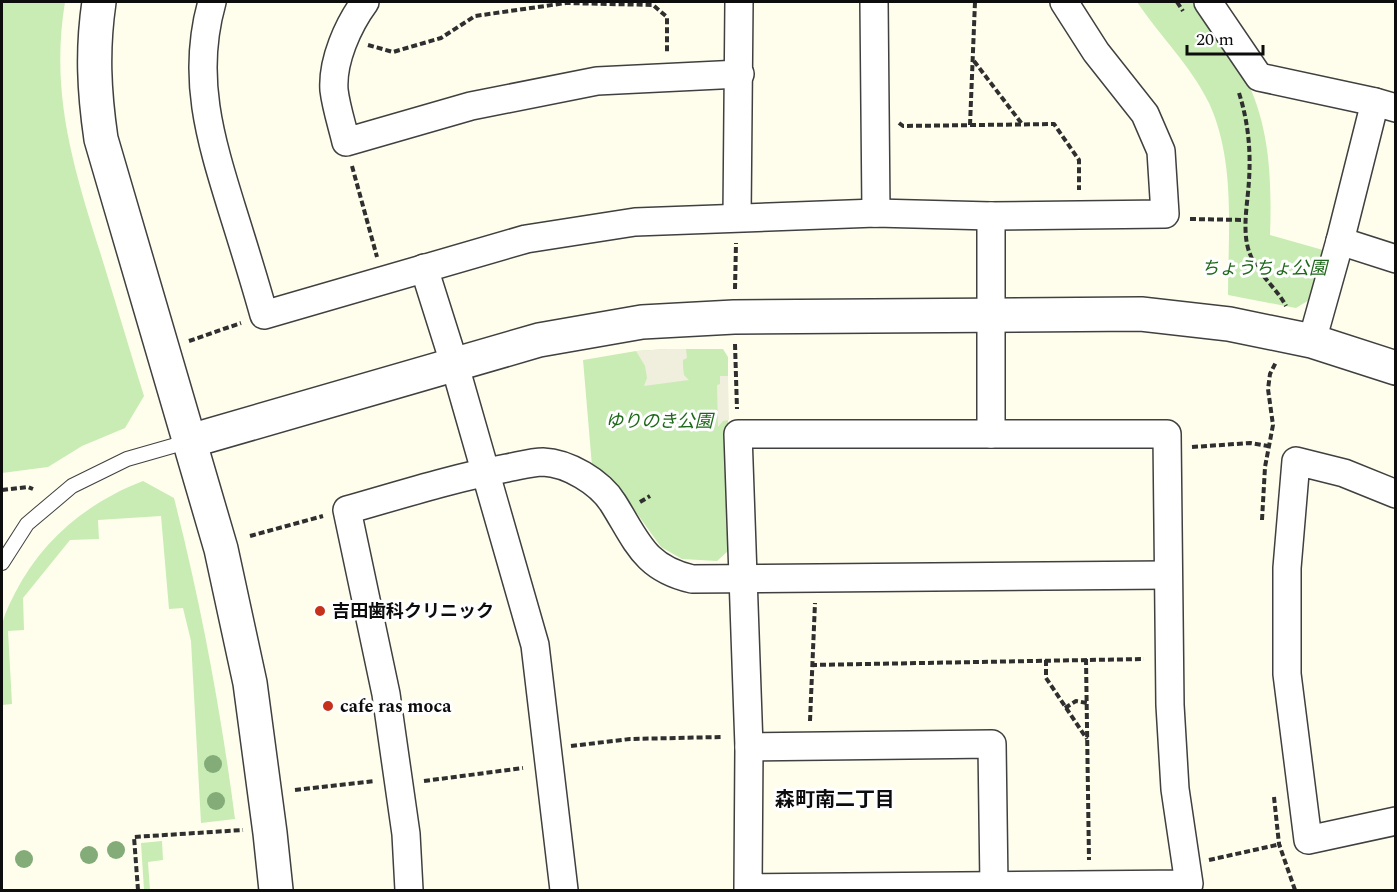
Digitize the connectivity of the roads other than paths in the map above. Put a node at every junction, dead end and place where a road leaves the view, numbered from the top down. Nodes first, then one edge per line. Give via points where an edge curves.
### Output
1 (99, 2) edge
2 (212, 2) edge
3 (365, 2) edge
4 (739, 2) edge
5 (874, 2) edge
6 (1064, 2) edge
7 (1198, 9) edge
8 (740, 74) junction
9 (1385, 105) edge
10 (876, 213) junction
11 (991, 216) junction
12 (737, 217) junction
13 (1340, 241) junction
14 (1395, 259) edge
15 (424, 268) junction
16 (991, 315) junction
17 (1298, 339) junction
18 (454, 366) junction
19 (1395, 368) edge
20 (991, 434) junction
21 (190, 441) junction
22 (484, 472) junction
23 (1395, 494) edge
24 (2, 562) edge
25 (1167, 575) junction
26 (742, 579) junction
27 (749, 747) junction
28 (1395, 822) edge
29 (994, 886) junction
30 (1053, 888) edge
31 (748, 889) edge
32 (276, 891) edge
33 (409, 891) edge
34 (564, 891) edge

1 - 21 street via 93,60 101,139
2 - 15 street via 204,46 204,100 213,148 264,315
3 - 8 street via 339,52 334,89 345,142 471,106 597,81
4 - 8 street
5 - 10 street
6 - 11 street via 1096,52 1145,114 1161,151 1165,214
7 - 9 street via 1259,77
8 - 12 street
9 - 13 street
10 - 11 street
10 - 12 street
11 - 16 street
12 - 15 street via 635,222 526,239
13 - 14 street
13 - 17 street
15 - 18 street
16 - 17 street via 1141,314 1229,324
16 - 18 street via 734,317 630,324 539,340
16 - 20 street
17 - 19 street
18 - 21 street
18 - 22 street
20 - 25 street via 1167,434
20 - 26 street via 738,434
21 - 24 lane via 127,459 72,486 27,524
21 - 32 street via 221,549 250,683
22 - 26 street via 543,462 568,467 611,499 647,557 672,574 692,579
22 - 33 street via 347,510 386,694 406,834
22 - 34 street via 535,645
23 - 28 street via 1344,473 1296,461 1287,568 1287,674 1308,840
25 - 26 street
25 - 30 street via 1175,789 1189,884
26 - 27 street
27 - 29 street via 992,744
27 - 31 street
29 - 30 street
29 - 31 street

